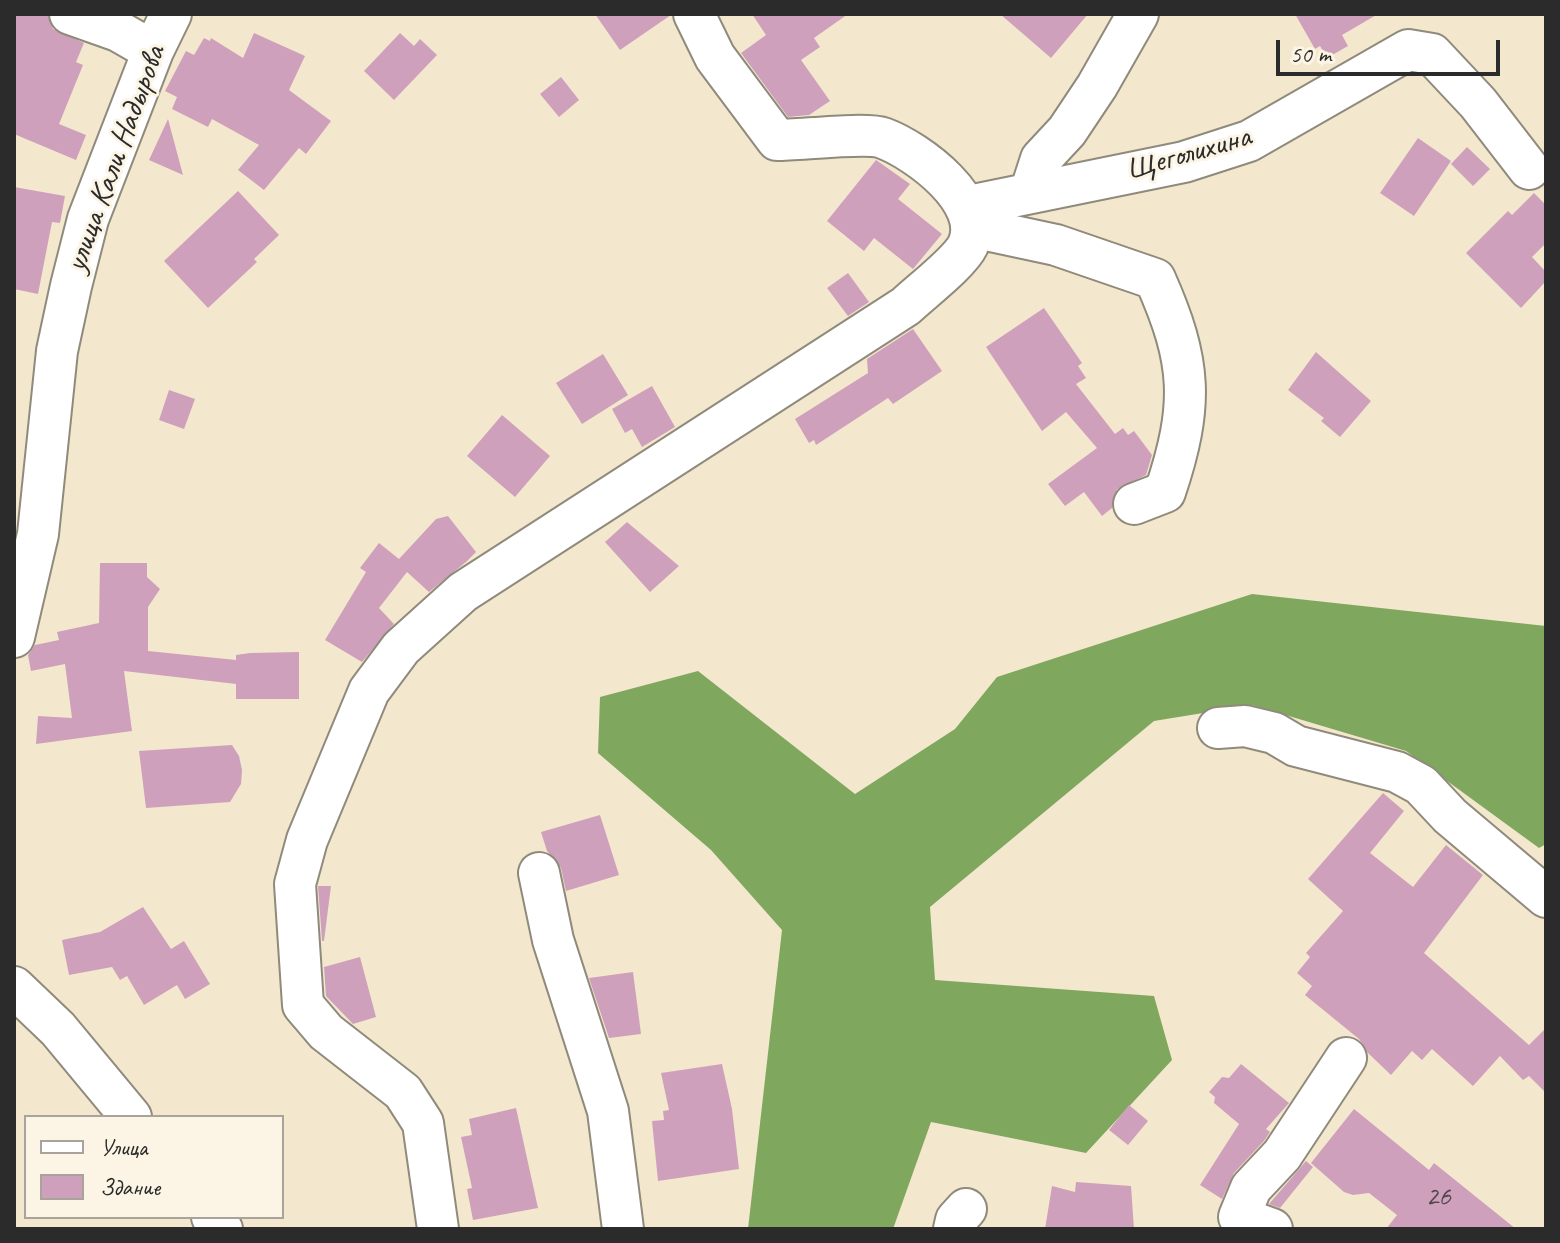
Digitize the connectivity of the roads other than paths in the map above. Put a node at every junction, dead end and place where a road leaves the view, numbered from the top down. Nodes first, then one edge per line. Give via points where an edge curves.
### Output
1 (70, 14) edge
2 (171, 14) edge
3 (694, 14) edge
4 (1138, 14) edge
5 (153, 51) junction
6 (1540, 167) edge
7 (1030, 193) junction
8 (970, 216) junction
9 (1134, 504) dead end
10 (14, 637) edge
11 (1218, 728) dead end
12 (539, 873) dead end
13 (1546, 897) edge
14 (14, 987) edge
15 (1346, 1058) dead end
16 (129, 1115) edge
17 (1245, 1225) edge
18 (438, 1229) edge
19 (623, 1229) edge

1 - 5 street via 118,31
2 - 5 street, улица Кали Надырова
3 - 8 street via 715,57 777,140 881,137 938,175
4 - 7 street via 1067,131 1041,159
5 - 10 street, улица Кали Надырова via 88,219 71,286 57,351 38,534
6 - 7 street, Щеголихина via 1432,54 1408,50 1249,141 1184,162
7 - 8 street, Щеголихина
8 - 9 street via 1155,279 1177,329 1187,376 1181,445 1165,492
8 - 18 street via 967,246 906,306 463,592 401,648 369,691 307,840 295,884 303,1005 326,1032 403,1092 423,1123
11 - 13 street via 1245,726 1274,733 1296,746 1397,772 1421,785
12 - 19 street via 553,940 608,1111
14 - 16 street via 58,1029
15 - 17 street via 1282,1155 1251,1188

